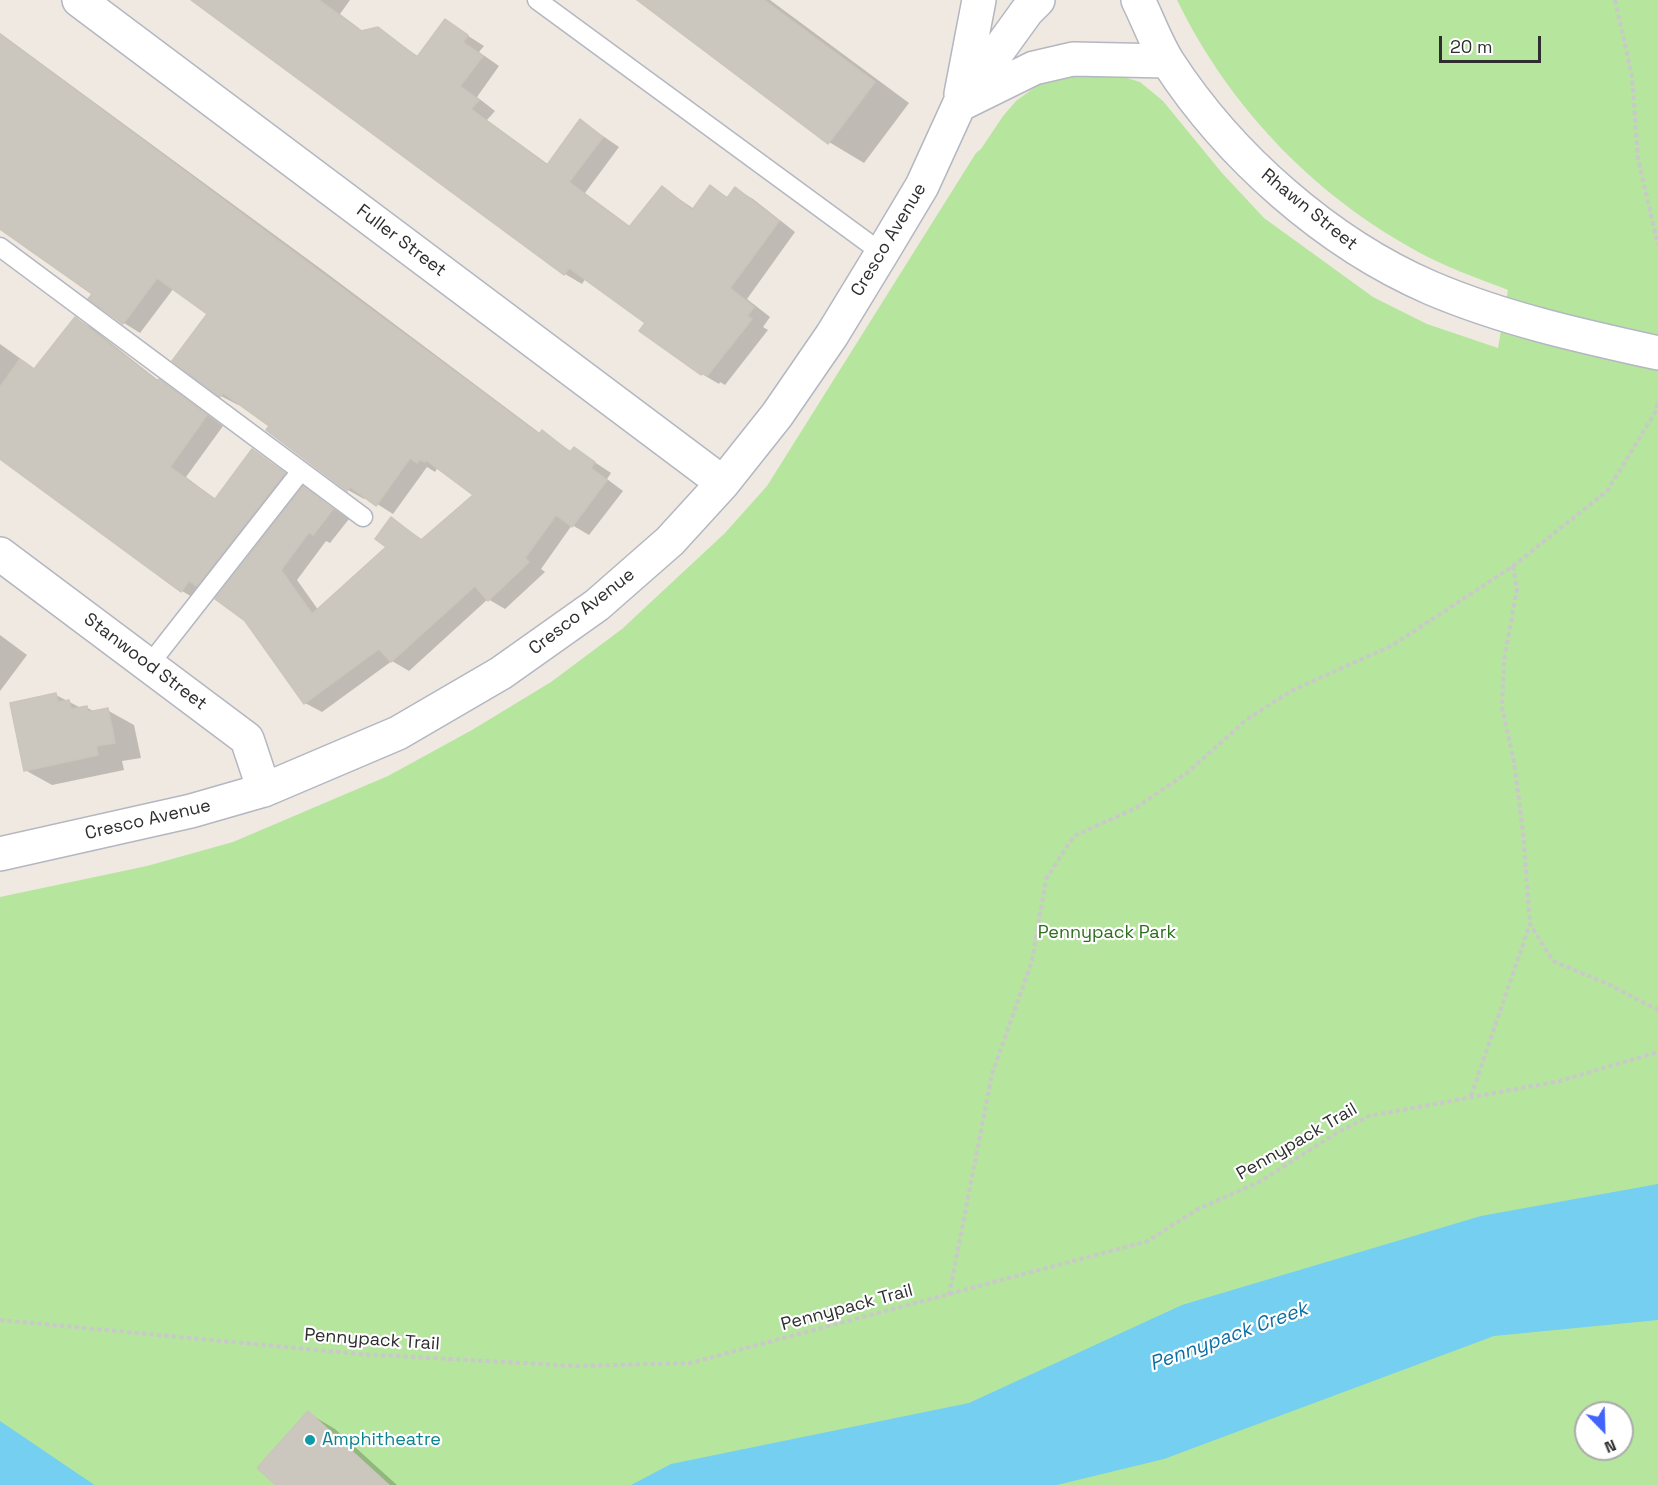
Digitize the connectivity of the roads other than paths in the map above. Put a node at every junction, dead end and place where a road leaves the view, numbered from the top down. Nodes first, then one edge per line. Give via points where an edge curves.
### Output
1 (79, 0) edge
2 (537, 0) edge
3 (979, 0) edge
4 (1038, 0) edge
5 (1138, 0) edge
6 (1167, 61) junction
7 (959, 105) junction
8 (0, 247) edge
9 (882, 253) junction
10 (1658, 353) edge
11 (301, 471) junction
12 (723, 483) junction
13 (363, 517) dead end
14 (0, 554) edge
15 (149, 665) junction
16 (264, 790) junction
17 (0, 854) edge

1 - 12 street, Fuller Street
2 - 9 lane
3 - 7 street, Cresco Avenue
4 - 7 street, Cresco Avenue
5 - 6 street, Rhawn Street
6 - 7 street via 1073,59 1034,68
6 - 10 street, Rhawn Street via 1206,114 1267,179 1353,248 1430,287 1514,319
7 - 9 street, Cresco Avenue via 922,186
8 - 11 lane
9 - 12 street, Cresco Avenue via 777,415
11 - 13 lane
11 - 15 lane
12 - 16 street, Cresco Avenue via 670,541 597,605 501,673 398,733
14 - 15 street, Stanwood Street
15 - 16 street, Stanwood Street via 247,739
16 - 17 street, Cresco Avenue via 191,811

